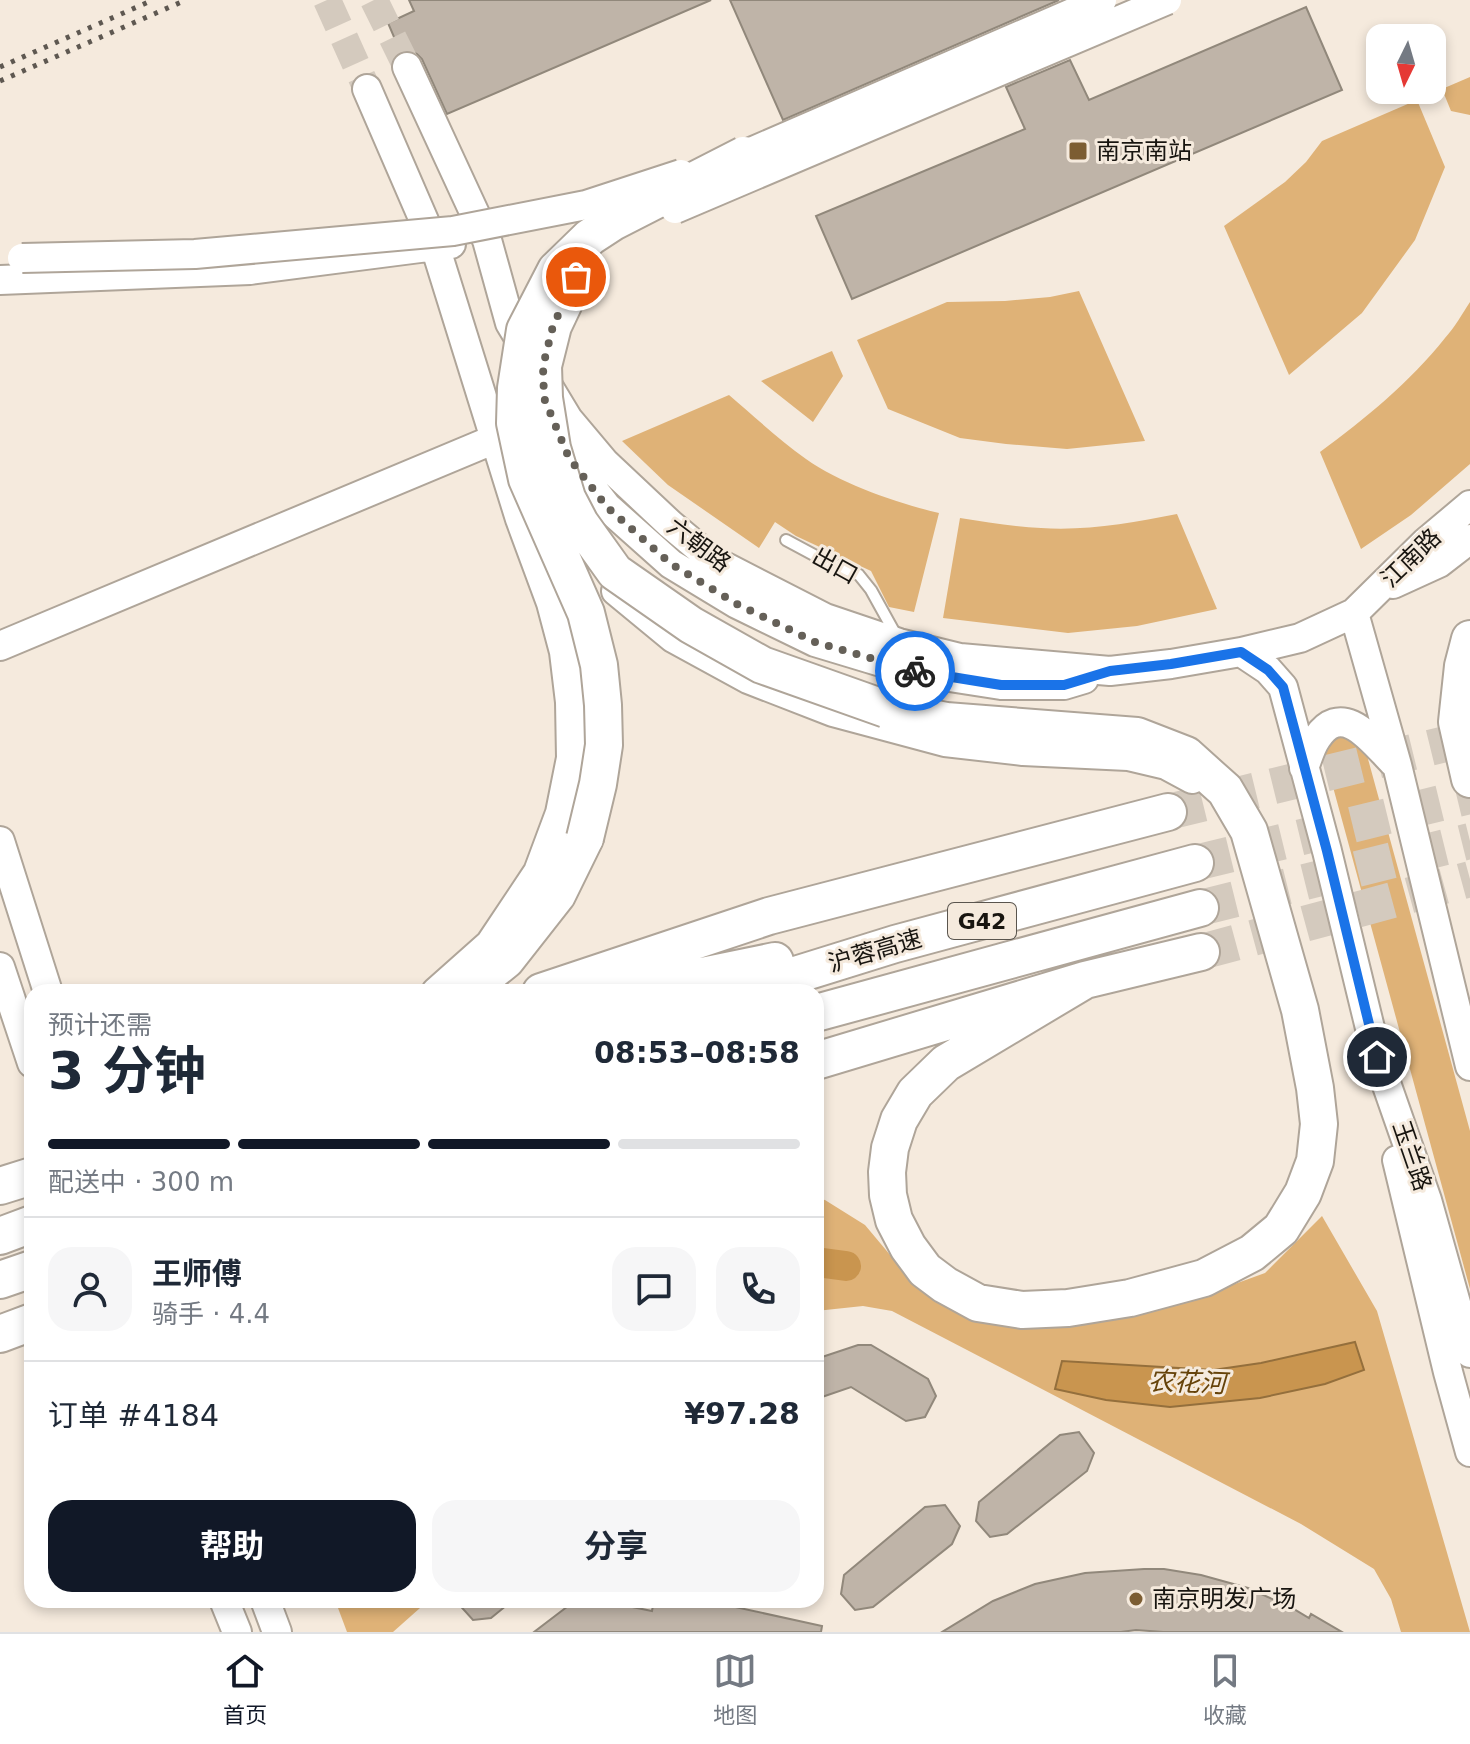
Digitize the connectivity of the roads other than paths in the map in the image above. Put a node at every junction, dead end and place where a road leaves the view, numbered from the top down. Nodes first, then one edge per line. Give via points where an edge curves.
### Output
1 (1102, 0) edge
2 (1167, 0) edge
3 (407, 67) tunnel mouth
4 (367, 89) tunnel mouth
5 (744, 155) junction
6 (675, 209) junction
7 (602, 229) junction
8 (487, 240) junction
9 (435, 246) junction
10 (11, 260) edge
11 (0, 280) edge
12 (510, 323) junction
13 (553, 326) junction
14 (544, 398) junction
15 (495, 439) junction
16 (1470, 505) edge
17 (1470, 539) edge
18 (786, 540) dead end
19 (1378, 591) junction
20 (1354, 613) junction
21 (1470, 639) edge
22 (899, 643) junction
23 (0, 646) edge
24 (1241, 652) junction
25 (1110, 671) junction
26 (1470, 704) edge
27 (1397, 765) junction
28 (1304, 768) junction
29 (1470, 778) edge
30 (1168, 812) tunnel mouth
31 (0, 841) edge
32 (1195, 863) tunnel mouth
33 (1270, 906) junction
34 (1200, 908) tunnel mouth
35 (895, 944) junction
36 (1201, 952) tunnel mouth
37 (0, 967) edge
38 (1085, 980) junction
39 (45, 984) edge
40 (445, 984) edge
41 (476, 984) edge
42 (565, 984) edge
43 (664, 984) edge
44 (767, 984) edge
45 (824, 1011) edge
46 (1464, 1036) edge
47 (24, 1039) edge
48 (1377, 1057) junction
49 (824, 1059) edge
50 (1470, 1066) edge
51 (24, 1178) edge
52 (0, 1186) edge
53 (24, 1227) edge
54 (0, 1236) edge
55 (24, 1272) edge
56 (0, 1280) edge
57 (24, 1325) edge
58 (0, 1334) edge
59 (1470, 1353) edge
60 (1470, 1452) edge
61 (226, 1608) edge
62 (268, 1608) edge
63 (232, 1630) edge
64 (277, 1632) edge

1 - 5 street, bridge
2 - 6 street, bridge
3 - 8 street, 六朝路
4 - 9 street
5 - 7 highway, bridge
5 - 10 street, bridge via 586,205 453,231 195,254
6 - 7 highway, bridge
6 - 13 highway, bridge via 610,241 583,264
7 - 13 highway, bridge via 565,284
7 - 41 highway, bridge via 556,270 525,330 515,411 527,479 586,613 599,665 604,745 598,784 585,838 557,895 506,960
8 - 9 street
8 - 12 street, 六朝路
9 - 11 street via 250,270
9 - 15 street
12 - 22 street, 六朝路 via 568,419 605,463 714,561 825,618
12 - 33 street via 551,481 576,549 673,638 748,679 833,712 945,742 1128,756 1166,765 1200,783 1223,806 1244,839
13 - 14 highway, bridge via 543,366
14 - 25 street, bridge via 569,458 607,507 671,564 815,642 911,671 1001,685 1064,685
14 - 33 highway, bridge via 567,498 615,572 691,625 762,665 886,709 946,721 1137,736 1186,755 1225,790 1249,831
15 - 23 street
15 - 40 street via 564,652 571,758 560,813 538,872 490,944
16 - 19 street, 江南路
17 - 19 street via 1439,563
18 - 22 lane, 出口 via 859,575
19 - 20 street, 江南路
20 - 24 street, 江南路 via 1300,638
20 - 27 street
21 - 29 highway via 1457,722
22 - 25 street, 六朝路 via 960,658
24 - 25 street, 六朝路
24 - 28 street, 玉兰路 via 1283,687
26 - 29 street
27 - 28 street via 1360,728 1345,722 1330,725 1317,737
27 - 46 street
28 - 48 street, 玉兰路
30 - 42 highway via 769,916
31 - 39 street
32 - 35 highway, 沪蓉高速 / G42
33 - 38 highway via 1300,1010 1319,1124 1315,1161 1281,1229 1252,1253 1204,1278 1130,1298 1022,1310 978,1303 925,1270 894,1220 887,1172 899,1120 915,1093 946,1063
34 - 45 highway, 沪蓉高速 / G42
35 - 43 highway
35 - 44 highway, 沪蓉高速 / G42
36 - 38 highway
37 - 47 street
38 - 49 highway
46 - 50 street
48 - 59 street, 玉兰路 via 1427,1200
48 - 60 street via 1400,1175
51 - 52 highway
53 - 54 highway
55 - 56 highway
57 - 58 highway
61 - 63 street
62 - 64 street

